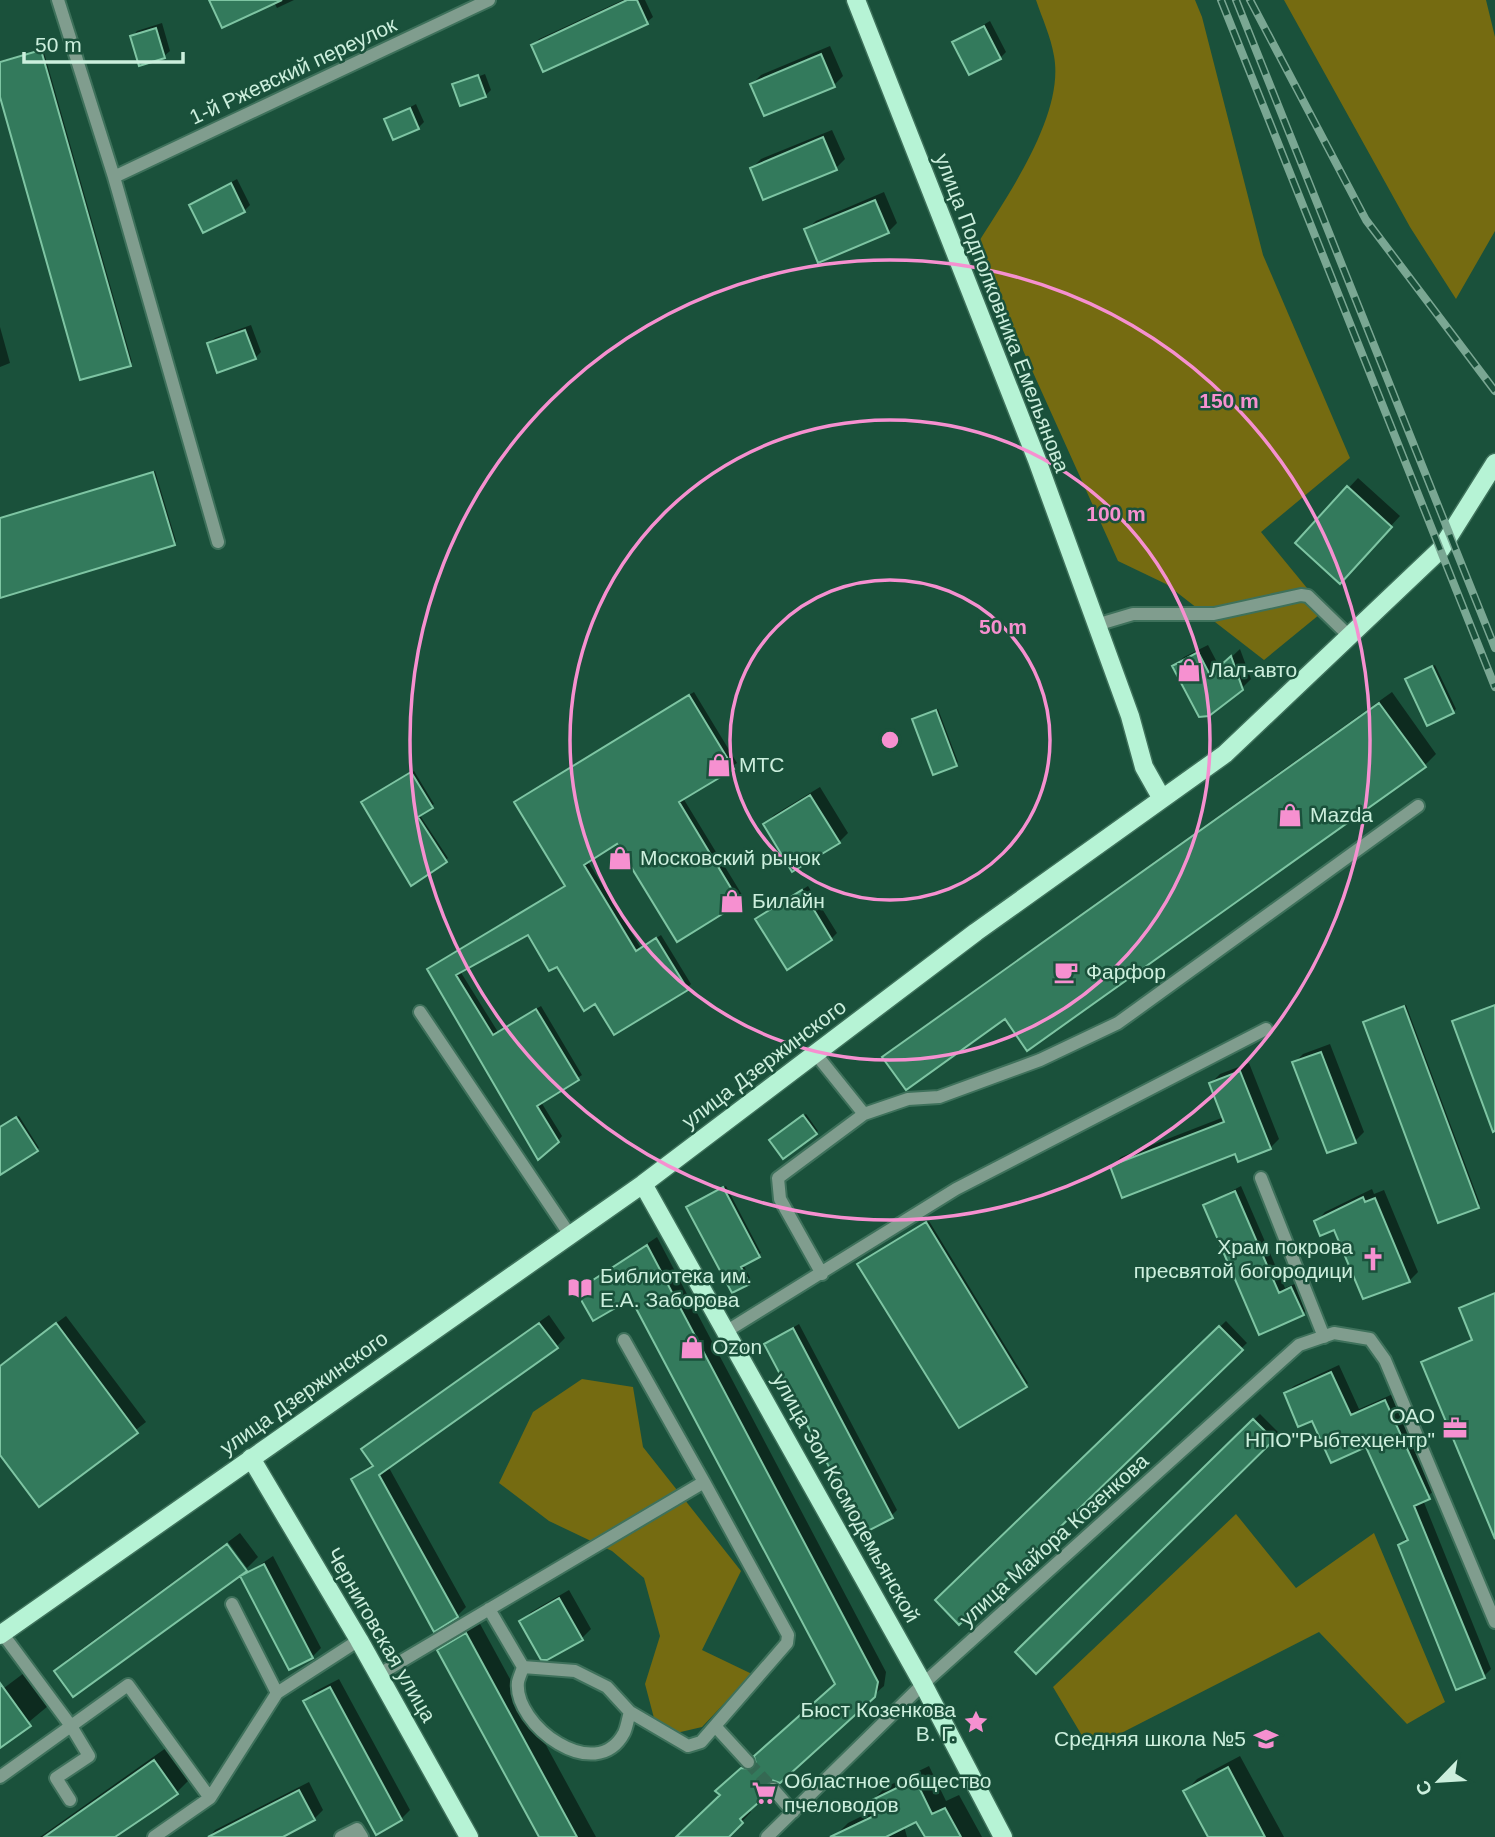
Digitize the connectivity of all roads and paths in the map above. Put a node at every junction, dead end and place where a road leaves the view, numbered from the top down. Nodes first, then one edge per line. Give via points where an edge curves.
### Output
1 (58, 0) edge
2 (489, 0) edge
3 (856, 0) edge
4 (114, 177) junction
5 (1495, 463) edge
6 (218, 542) dead end
7 (1096, 625) junction
8 (1348, 635) junction
9 (1162, 799) junction
10 (1418, 806) dead end
11 (420, 1012) dead end
12 (1266, 1029) dead end
13 (815, 1053) junction
14 (864, 1114) junction
15 (1261, 1178) dead end
16 (643, 1184) junction
17 (570, 1235) junction
18 (822, 1274) junction
19 (727, 1331) junction
20 (1324, 1337) junction
21 (624, 1340) dead end
22 (251, 1458) junction
23 (704, 1482) junction
24 (232, 1604) dead end
25 (489, 1609) junction
26 (1495, 1622) edge
27 (1, 1634) edge
28 (359, 1640) junction
29 (523, 1667) junction
30 (378, 1675) junction
31 (923, 1684) junction
32 (277, 1693) junction
33 (630, 1712) junction
34 (71, 1726) junction
35 (715, 1726) junction
36 (748, 1762) tunnel mouth
37 (0, 1777) edge
38 (773, 1789) tunnel mouth
39 (210, 1798) junction
40 (70, 1800) dead end
41 (793, 1812) junction
42 (154, 1837) edge
43 (341, 1837) edge
44 (362, 1837) edge
45 (469, 1837) edge
46 (767, 1837) edge
47 (1003, 1837) edge

1 - 4 street
2 - 4 street, 1-й Ржевский переулок
3 - 7 main road, улица Подполковника Емельянова via 1037,460
4 - 6 street
5 - 8 main road, улица Дзержинского via 1441,549
7 - 8 street via 1133,614 1214,614 1300,595 1308,596
7 - 9 main road, улица Подполковника Емельянова via 1144,768
8 - 9 main road, улица Дзержинского via 1225,754
9 - 13 main road, улица Дзержинского
10 - 14 street via 1118,1023 1040,1060 939,1097 908,1099
11 - 17 street
12 - 18 street via 956,1189
13 - 14 street
13 - 16 main road, улица Дзержинского
14 - 18 street via 778,1178 780,1199
15 - 20 street
16 - 17 main road, улица Дзержинского
16 - 19 main road, улица Зои Космодемьянской
17 - 22 main road, улица Дзержинского
18 - 19 street
19 - 31 main road, улица Зои Космодемьянской
20 - 26 street, улица Майора Козенкова via 1370,1339 1385,1360
20 - 31 street, улица Майора Козенкова via 1299,1345
21 - 23 street
22 - 27 main road, улица Дзержинского
22 - 28 main road, Черниговская улица
23 - 25 street
23 - 35 street via 788,1635 788,1643
24 - 32 street
25 - 29 street
25 - 30 street
27 - 34 street
28 - 30 main road, Черниговская улица
28 - 32 street
29 - 33 street via 575,1671 607,1687
29 - 33 street via 518,1684 525,1708 543,1732 566,1749 588,1755 609,1749 624,1734
30 - 45 main road, Черниговская улица
31 - 41 street, улица Майора Козенкова
31 - 47 main road, улица Зои Космодемьянской
32 - 39 street
33 - 35 street via 688,1746 701,1742
34 - 37 street
34 - 39 street via 128,1685
34 - 40 street via 89,1756 56,1779
35 - 36 street
38 - 41 street
39 - 42 street
41 - 46 street, улица Майора Козенкова
43 - 44 street via 357,1829

